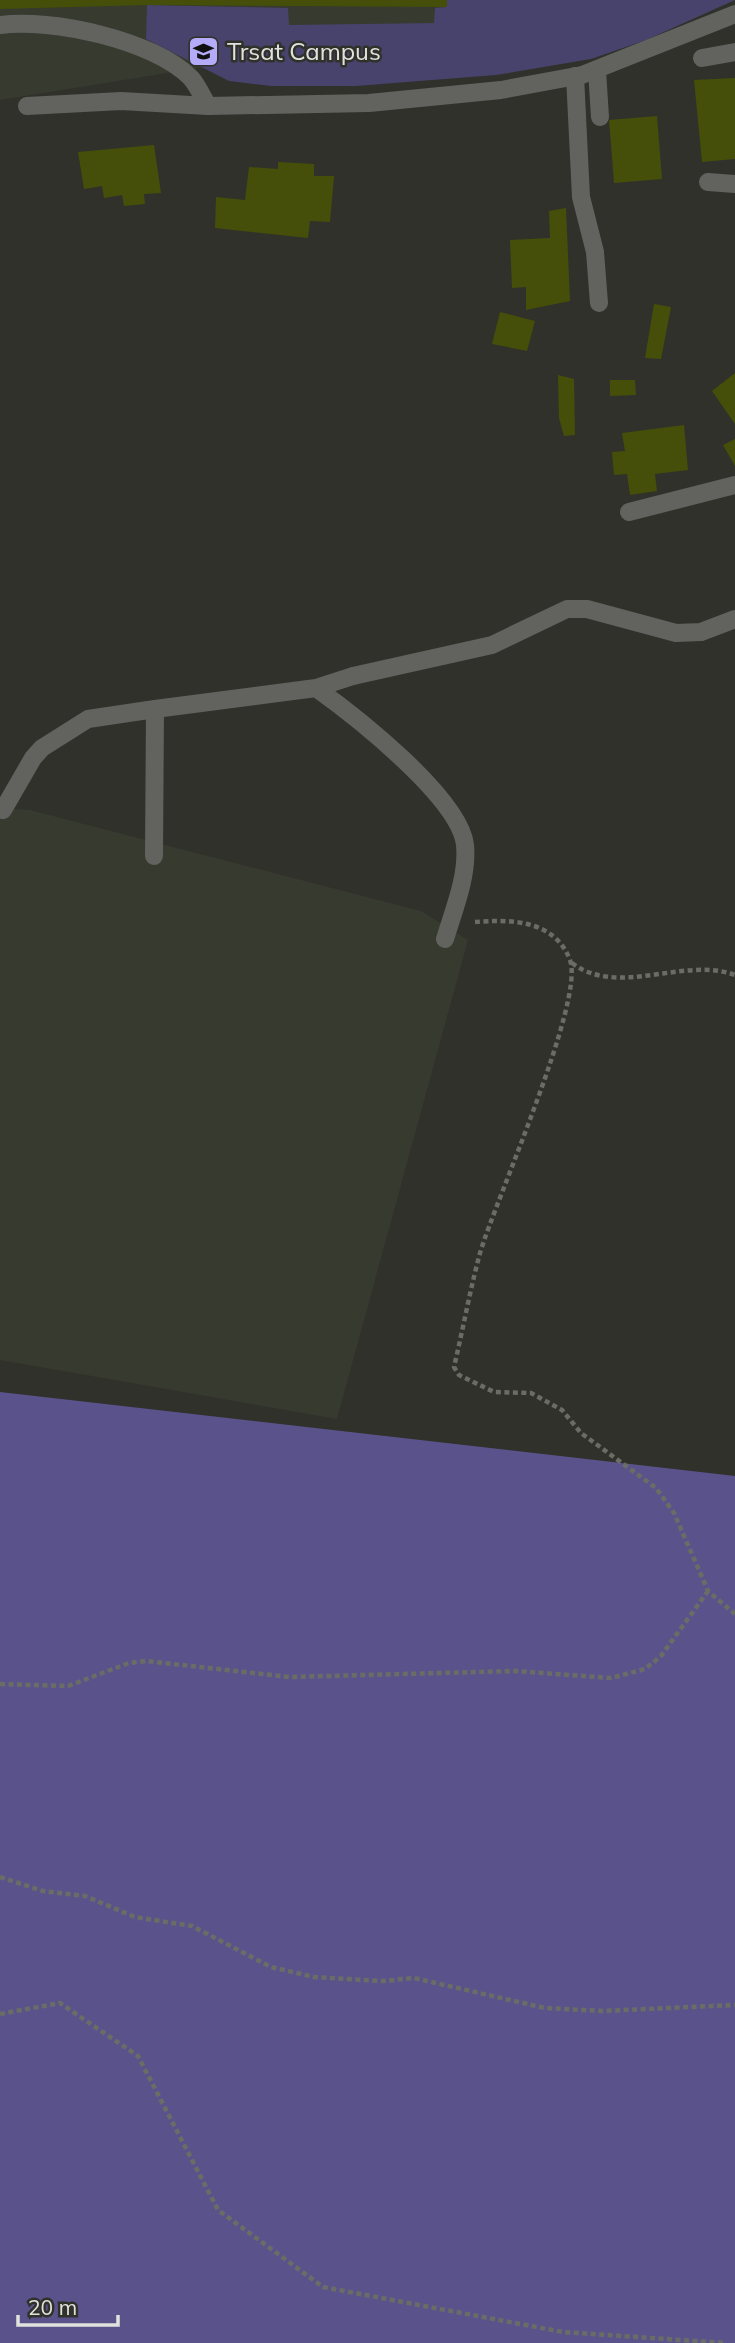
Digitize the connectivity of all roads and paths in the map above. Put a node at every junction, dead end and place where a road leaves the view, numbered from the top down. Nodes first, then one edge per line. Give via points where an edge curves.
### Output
1 (735, 14) edge
2 (0, 26) edge
3 (735, 52) edge
4 (702, 58) dead end
5 (597, 70) junction
6 (575, 76) junction
7 (27, 106) dead end
8 (208, 107) junction
9 (600, 117) dead end
10 (708, 182) dead end
11 (735, 184) edge
12 (599, 303) dead end
13 (735, 485) edge
14 (629, 512) dead end
15 (735, 619) edge
16 (316, 688) junction
17 (155, 709) junction
18 (3, 810) dead end
19 (153, 856) dead end
20 (447, 931) joint
21 (571, 963) junction
22 (586, 975) junction
23 (735, 975) edge
24 (571, 981) junction
25 (708, 1591) junction
26 (735, 1614) edge
27 (0, 1684) edge
28 (0, 1877) edge
29 (735, 2005) edge
30 (0, 2014) edge
31 (724, 2343) edge

1 - 5 street
2 - 8 street via 54,26 118,39 160,57 191,78
3 - 4 street
5 - 6 street
5 - 9 street
6 - 8 street via 501,90 369,103
6 - 12 street via 581,197 595,251
7 - 8 street via 121,101
10 - 11 street
13 - 14 street
15 - 16 street via 701,632 676,633 587,609 567,609 492,645
16 - 17 street
16 - 20 street via 442,797 459,824 465,844 464,868
17 - 18 street via 88,719 42,748
17 - 19 street
20 - 21 path via 512,919 548,931 564,947
21 - 22 path
21 - 24 path
22 - 23 path via 650,978 685,968 720,969
22 - 24 path
24 - 25 path via 556,1044 480,1254 454,1367 459,1375 494,1391 531,1393 562,1410 581,1433 656,1488 674,1513
25 - 26 path
25 - 27 path via 661,1656 645,1669 611,1678 516,1671 289,1677 146,1661 68,1686
28 - 29 path via 43,1891 85,1896 135,1917 192,1926 271,1966 314,1977 414,1978 545,2008 602,2011
30 - 31 path via 60,2003 138,2056 218,2210 323,2287 563,2332

